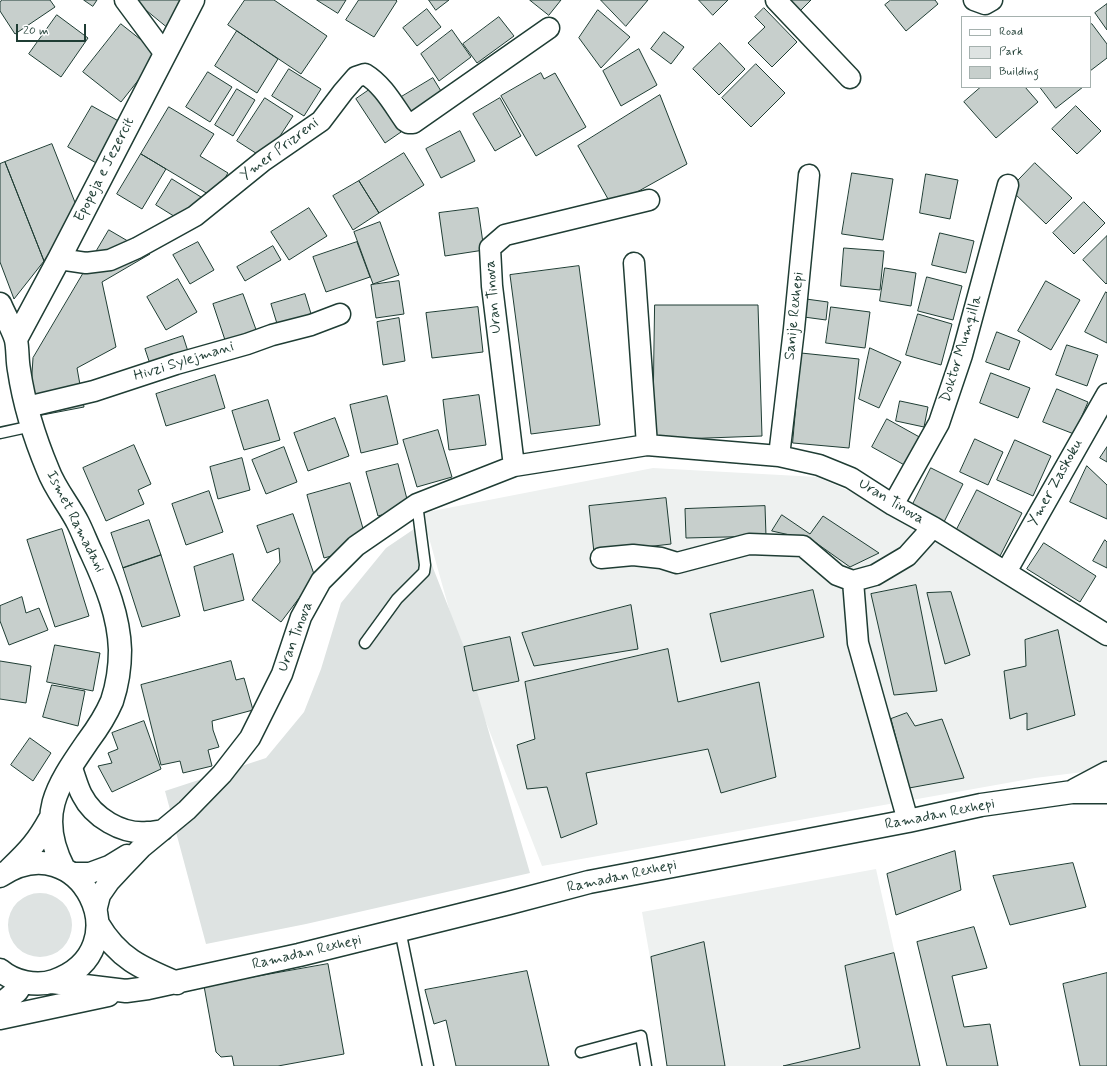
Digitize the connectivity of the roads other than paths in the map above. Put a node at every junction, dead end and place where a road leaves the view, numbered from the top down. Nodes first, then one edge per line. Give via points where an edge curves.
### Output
1 (125, 0) edge
2 (193, 0) edge
3 (776, 0) edge
4 (974, 0) edge
5 (992, 0) edge
6 (549, 28) dead end
7 (165, 54) junction
8 (850, 78) dead end
9 (809, 175) dead end
10 (1008, 185) dead end
11 (649, 200) dead end
12 (59, 259) junction
13 (634, 263) dead end
14 (2, 313) edge
15 (340, 314) dead end
16 (16, 339) junction
17 (1107, 394) edge
18 (30, 416) junction
19 (0, 433) edge
20 (647, 445) junction
21 (779, 456) junction
22 (514, 466) junction
23 (417, 504) junction
24 (893, 504) junction
25 (933, 527) junction
26 (600, 558) dead end
27 (1006, 572) junction
28 (853, 581) junction
29 (1107, 635) edge
30 (365, 643) dead end
31 (71, 766) junction
32 (1107, 774) edge
33 (1072, 792) junction
34 (1107, 792) edge
35 (50, 818) junction
36 (908, 821) junction
37 (163, 830) junction
38 (142, 848) junction
39 (68, 871) junction
40 (3, 874) edge
41 (97, 917) junction
42 (400, 930) junction
43 (7, 975) edge
44 (52, 982) junction
45 (177, 983) junction
46 (126, 991) junction
47 (0, 1005) edge
48 (0, 1018) edge
49 (581, 1052) dead end
50 (428, 1066) edge
51 (646, 1066) edge

1 - 7 street
2 - 7 street, Epopeja e Jezercit
3 - 8 street
4 - 5 street via 985,4
6 - 12 street, Ymer Prizreni via 413,123 405,121 374,80 365,74 356,77 321,121 263,161 195,216 110,260 86,264
7 - 12 street, Epopeja e Jezercit
9 - 21 street, Sanije Rexhepi
10 - 24 street, Doktor Mumqilla via 962,355 939,423
11 - 22 street, Uran Tinova via 505,235 490,248 492,286
12 - 16 street, Epopeja e Jezercit
13 - 20 street
14 - 16 street
15 - 18 street, Hivzi Sylejmani via 311,325 176,364 94,391
16 - 18 street, Ismet Ramadani via 19,370
17 - 27 street, Ymer Zaskoku
18 - 19 lane
18 - 31 street, Ismet Ramadani via 48,471 78,524 105,584 116,619 120,650 118,676 111,702 97,729
20 - 21 street, Uran Tinova
20 - 22 street, Uran Tinova
21 - 24 street, Uran Tinova via 820,465 851,478
22 - 23 street, Uran Tinova
23 - 30 lane via 424,572 397,599
23 - 37 street, Uran Tinova via 356,546 321,581 300,617 282,674 250,738 222,774 187,810
24 - 25 street, Uran Tinova
25 - 27 street, Uran Tinova
25 - 28 street via 907,556 875,575
26 - 28 street via 633,555 661,558 677,563 749,544 804,546 837,575
27 - 29 street, Uran Tinova
28 - 36 street via 858,643
31 - 35 street, Ismet Ramadani via 54,800
31 - 37 street via 82,795 91,809 104,820 132,831 146,833
32 - 33 street, Ramadan Rexhepi
33 - 34 street, Ramadan Rexhepi
33 - 36 street, Ramadan Rexhepi via 981,805
35 - 39 street, Ismet Ramadani via 56,854
35 - 40 street, Ismet Ramadani via 40,838
36 - 42 street, Ramadan Rexhepi via 589,882
37 - 38 street, Uran Tinova
38 - 39 street via 90,873
38 - 41 street via 100,895
39 - 40 street via 35,863 15,867
39 - 41 street, Ismet Ramadani via 83,884 91,897
41 - 44 street via 96,937 85,961 76,970
41 - 45 street via 105,936 118,951 149,972
42 - 45 street, Ramadan Rexhepi
42 - 50 lane
43 - 44 street via 39,984
43 - 47 street via 17,991
44 - 46 street, Ramadan Rexhepi
45 - 46 street, Ramadan Rexhepi
46 - 48 street
49 - 51 lane via 641,1036

